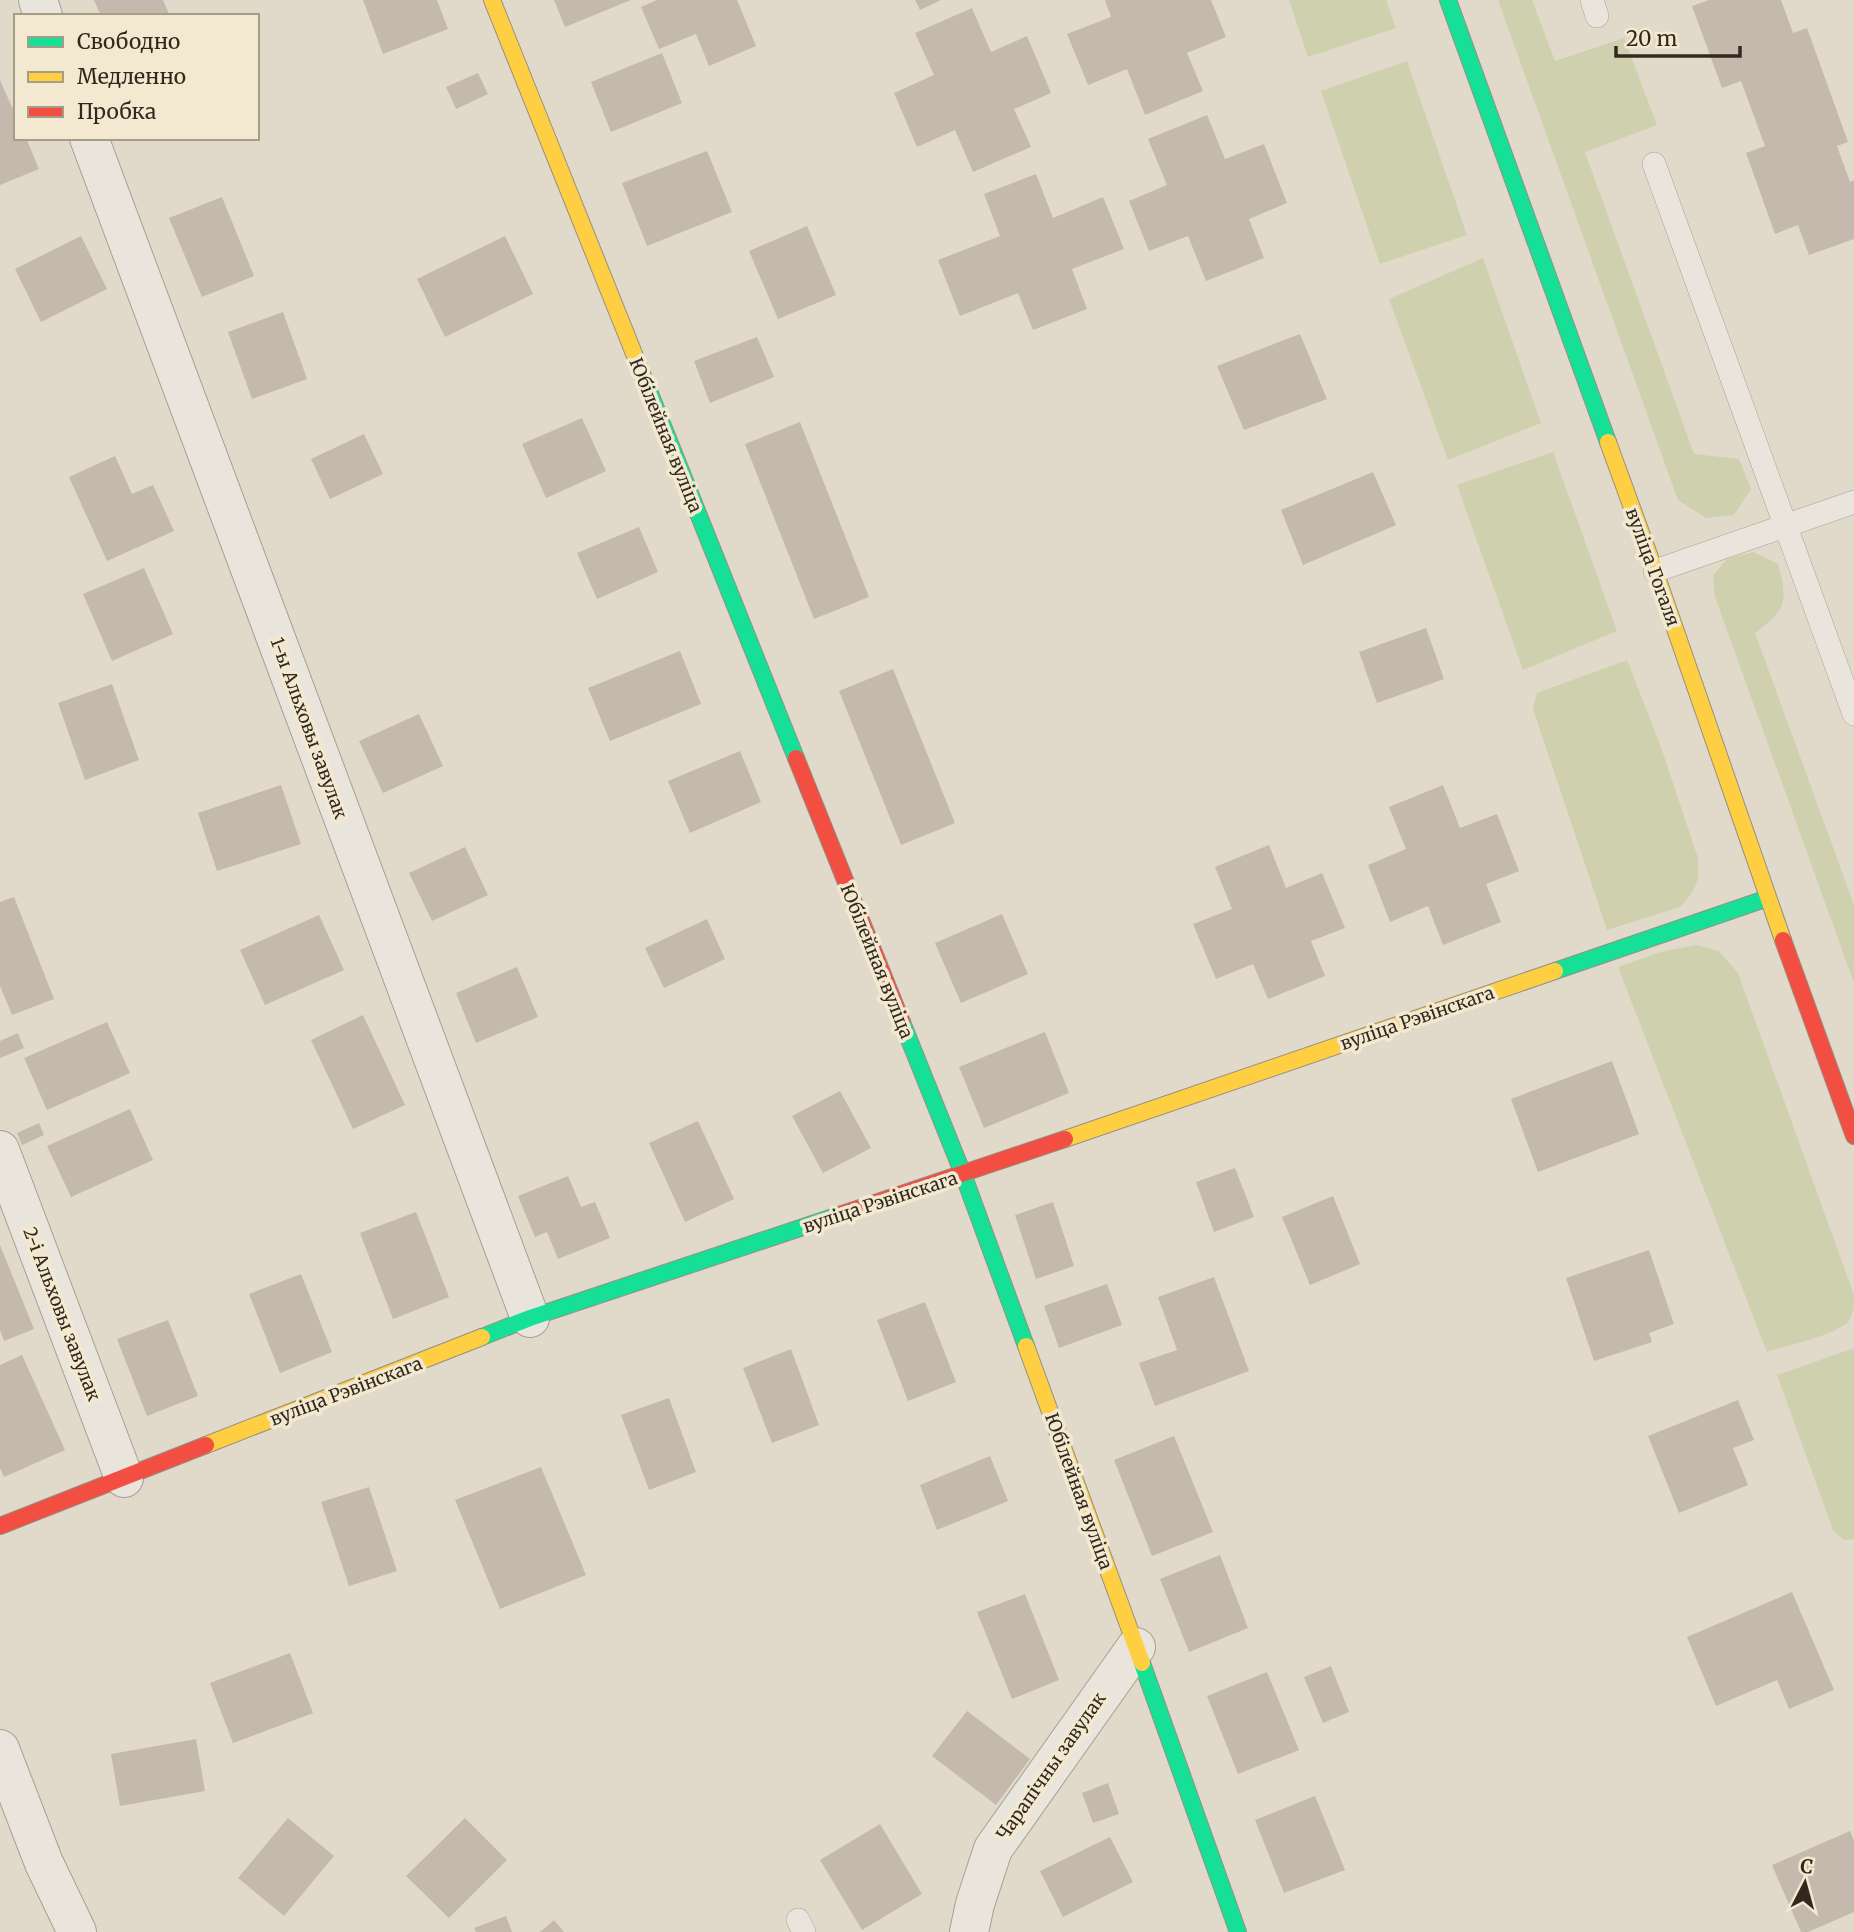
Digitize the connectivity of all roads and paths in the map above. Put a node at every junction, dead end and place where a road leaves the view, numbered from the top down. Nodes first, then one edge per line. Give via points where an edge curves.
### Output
1 (492, 0) edge
2 (1448, 0) edge
3 (90, 140) edge
4 (1654, 164) dead end
5 (1854, 502) edge
6 (1786, 525) junction
7 (1655, 571) junction
8 (1854, 714) edge
9 (1768, 898) junction
10 (1854, 1136) edge
11 (0, 1150) edge
12 (963, 1174) junction
13 (530, 1318) junction
14 (124, 1478) junction
15 (0, 1526) edge
16 (1136, 1647) junction
17 (0, 1749) edge
18 (77, 1932) edge
19 (969, 1932) edge
20 (1238, 1932) edge

1 - 12 street, Юбілейная вуліца
2 - 7 street, вуліца Гогаля
3 - 13 street, 1-ы Альховы завулак
4 - 6 lane
5 - 6 lane
6 - 7 lane
6 - 8 lane
7 - 9 street, вуліца Гогаля
9 - 10 street, вуліца Гогаля
9 - 12 street, вуліца Рэвінскага
11 - 14 street, 2-і Альховы завулак
12 - 13 street, вуліца Рэвінскага
12 - 16 street, Юбілейная вуліца
13 - 14 street, вуліца Рэвінскага
14 - 15 street, вуліца Рэвінскага
16 - 19 street, Чарапічны завулак via 993,1849
16 - 20 street, Юбілейная вуліца
17 - 18 street via 44,1863

